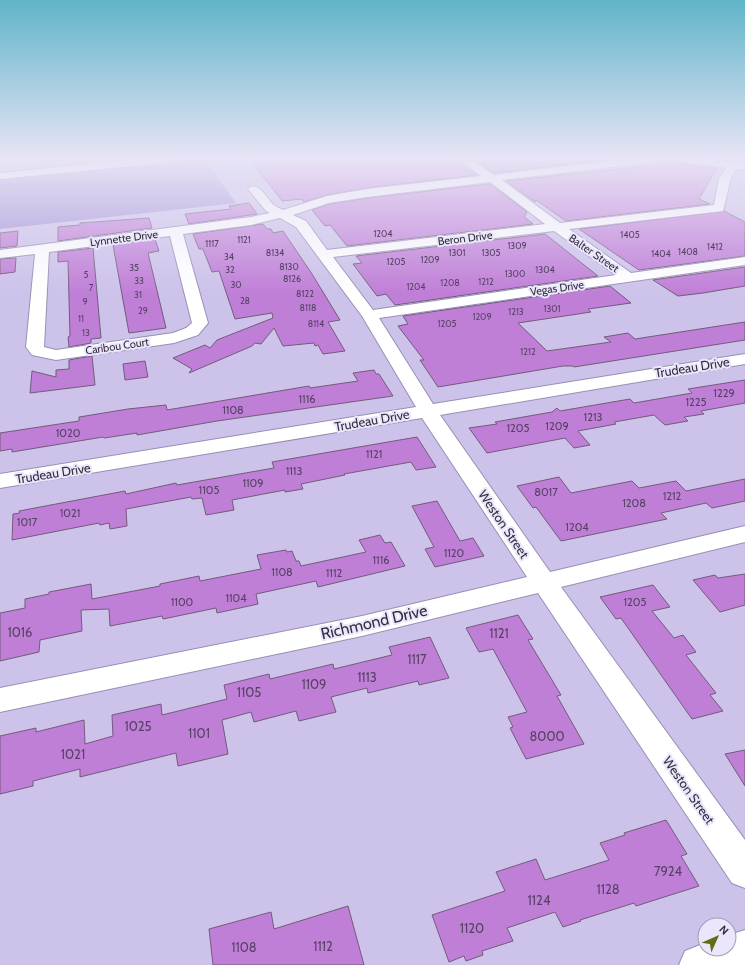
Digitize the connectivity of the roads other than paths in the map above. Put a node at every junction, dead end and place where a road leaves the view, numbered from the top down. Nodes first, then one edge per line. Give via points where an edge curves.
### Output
1 (266, 203) edge
2 (317, 203) edge
3 (525, 203) edge
4 (720, 203) edge
5 (282, 214) junction
6 (557, 227) junction
7 (176, 232) junction
8 (42, 249) junction
9 (0, 254) edge
10 (324, 254) junction
11 (745, 261) edge
12 (629, 278) junction
13 (369, 315) junction
14 (745, 359) edge
15 (427, 410) junction
16 (0, 482) edge
17 (745, 534) edge
18 (544, 582) junction
19 (0, 700) edge
20 (745, 870) edge
21 (745, 949) edge
22 (699, 965) edge

1 - 5 street, Weston Street
2 - 5 street, Lynnette Drive
3 - 6 street, Balter Street
4 - 6 street, Beron Drive via 719,208
5 - 7 street, Lynnette Drive
5 - 10 street, Weston Street via 301,224
6 - 10 street, Beron Drive
6 - 12 street, Balter Street
7 - 8 street, Lynnette Drive
7 - 8 street, Caribou Court via 200,323 196,329 188,335 174,338 56,355 38,351 35,347
8 - 9 street, Lynnette Drive
10 - 13 street, Weston Street
11 - 12 street, Vegas Drive
12 - 13 street, Vegas Drive
13 - 15 street, Weston Street
14 - 15 street, Trudeau Drive
15 - 16 street, Trudeau Drive
15 - 18 street, Weston Street
17 - 18 street, Richmond Drive
18 - 19 street, Richmond Drive via 362,626
18 - 20 street, Weston Street
21 - 22 street

